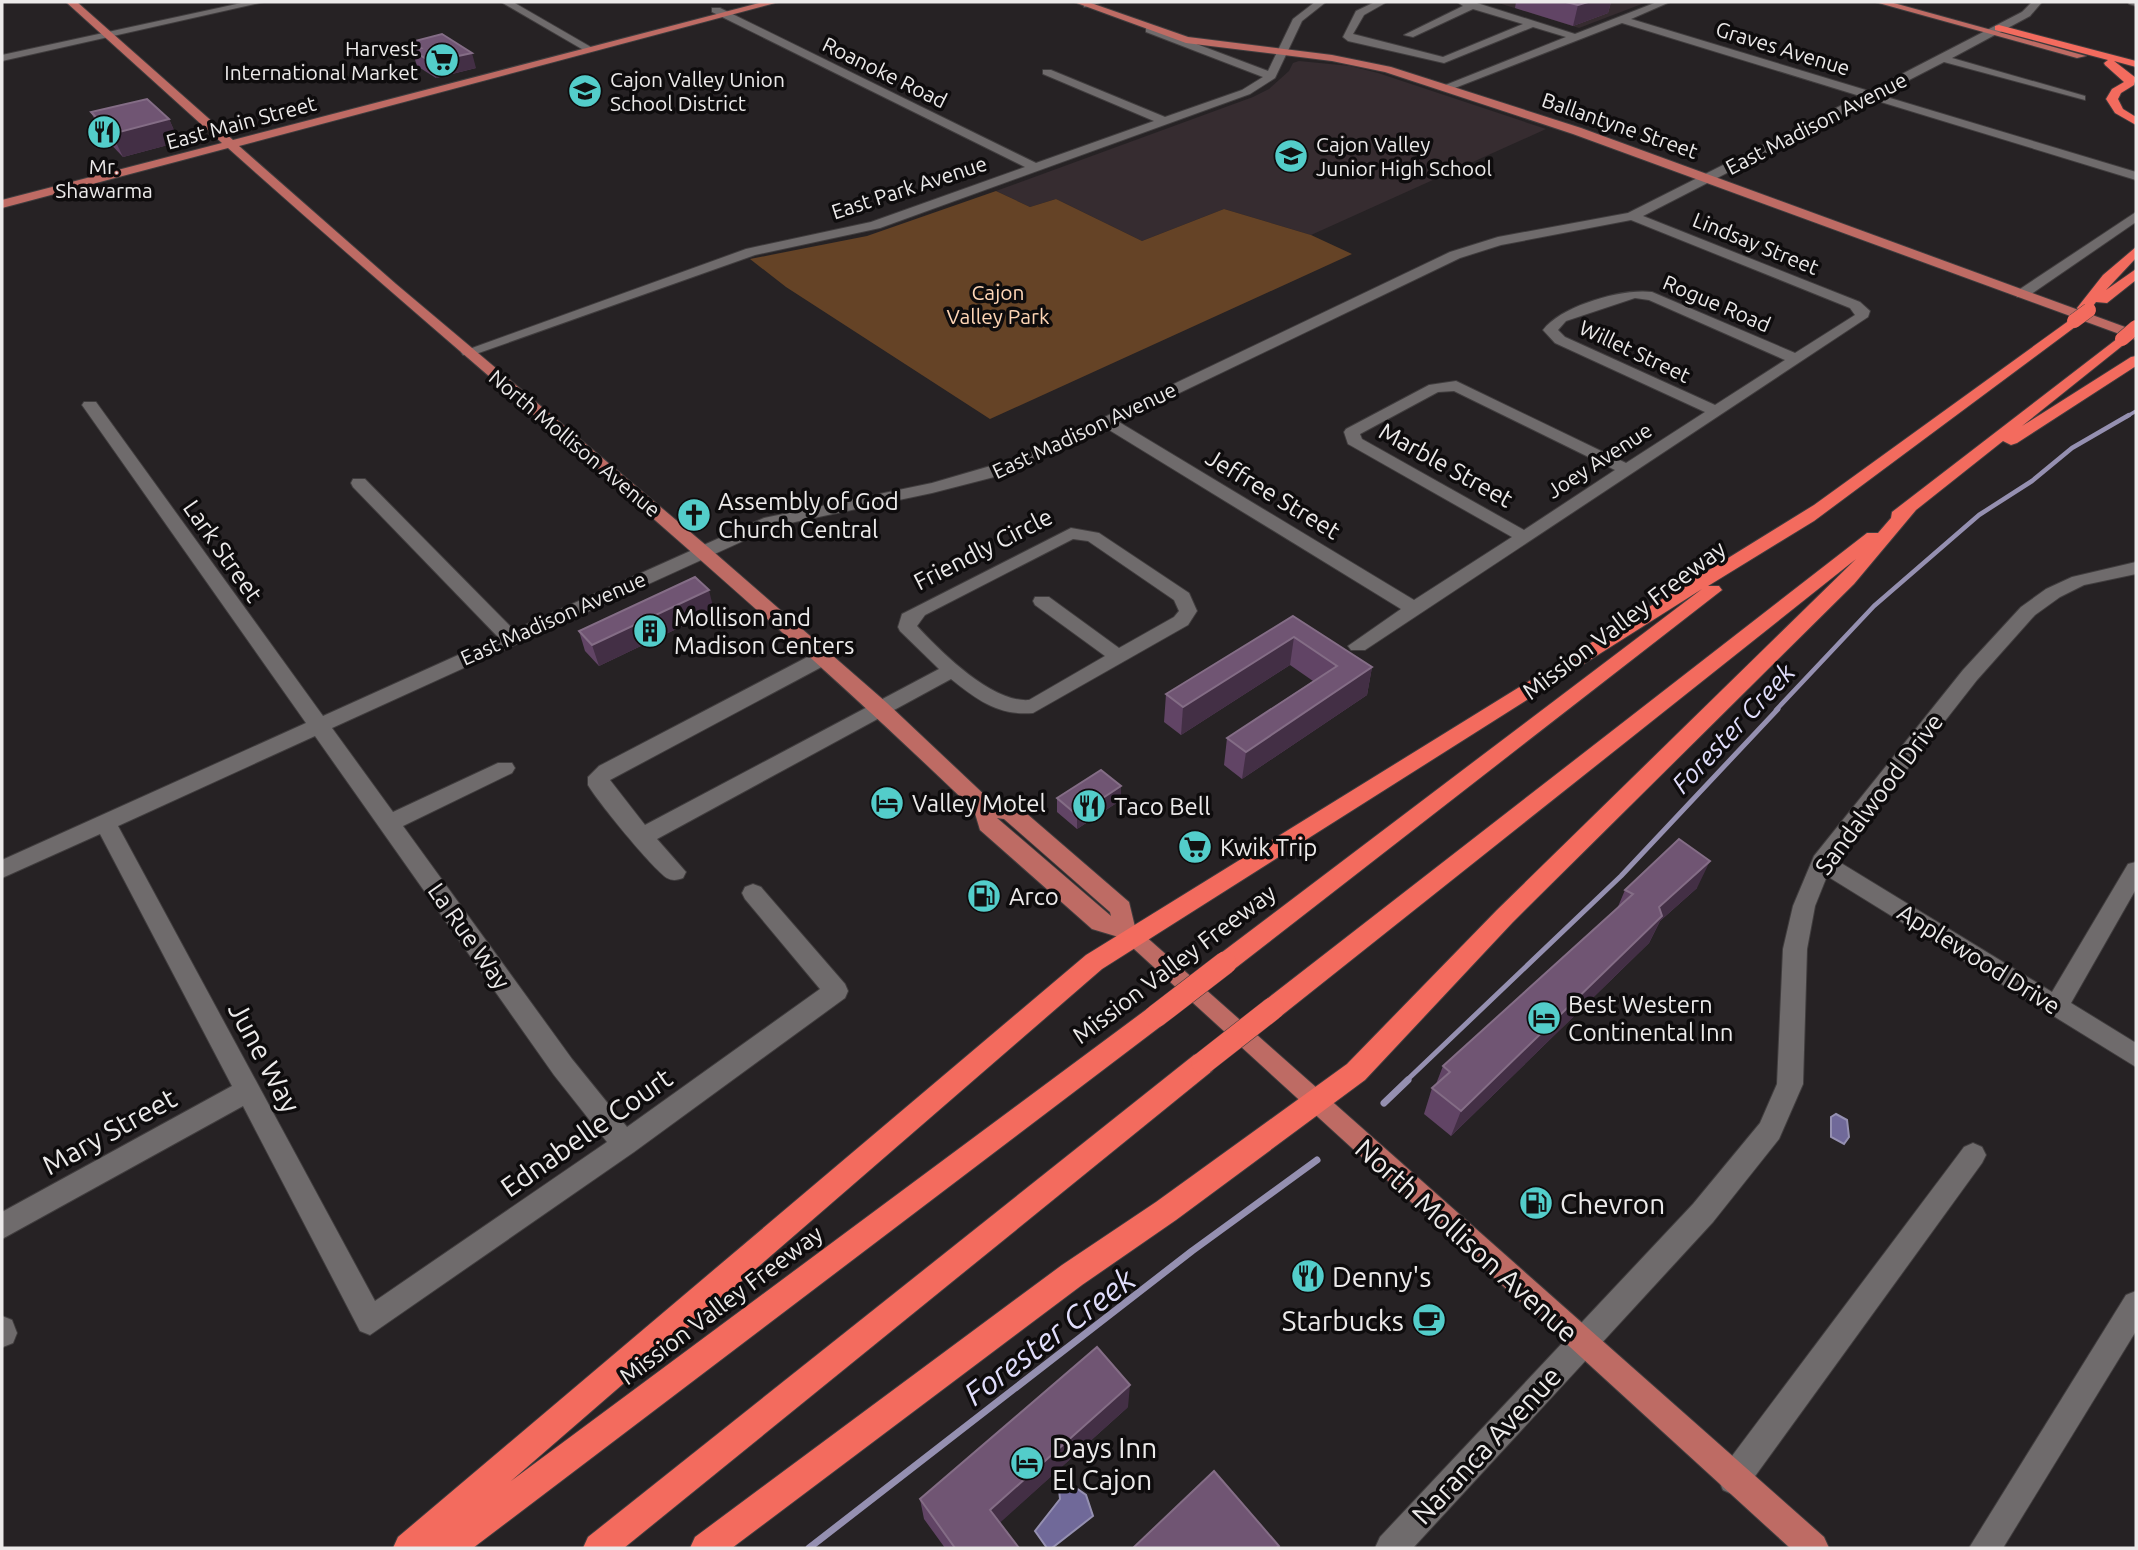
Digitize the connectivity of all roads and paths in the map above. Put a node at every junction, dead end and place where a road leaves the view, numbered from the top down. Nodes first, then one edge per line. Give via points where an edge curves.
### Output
1 (71, 2) edge
2 (259, 2) edge
3 (506, 2) edge
4 (747, 2) edge
5 (774, 2) edge
6 (1100, 2) edge
7 (1321, 2) edge
8 (1351, 2) edge
9 (1382, 2) edge
10 (1665, 2) edge
11 (1880, 2) edge
12 (1898, 2) edge
13 (2037, 2) edge
14 (1083, 4) edge
15 (1467, 4) edge
16 (1369, 6) junction
17 (721, 12) junction
18 (1620, 19) junction
19 (1533, 24) junction
20 (1150, 30) junction
21 (1996, 30) junction
22 (107, 35) junction
23 (1409, 35) dead end
24 (1575, 37) junction
25 (586, 47) junction
26 (1281, 52) junction
27 (2081, 56) joint
28 (2, 58) edge
29 (1942, 58) junction
30 (2109, 63) junction
31 (2136, 64) edge
32 (2136, 70) edge
33 (1046, 72) dead end
34 (1271, 76) junction
35 (1447, 88) junction
36 (1871, 94) junction
37 (2081, 98) dead end
38 (1167, 122) junction
39 (2136, 122) edge
40 (230, 141) junction
41 (1037, 168) junction
42 (2136, 176) edge
43 (1707, 178) junction
44 (2, 195) edge
45 (2, 204) edge
46 (1632, 216) junction
47 (2136, 216) edge
48 (2136, 251) edge
49 (2136, 273) edge
50 (2022, 294) junction
51 (1863, 311) joint
52 (2082, 313) junction
53 (1554, 322) joint
54 (2136, 327) edge
55 (2129, 337) edge
56 (468, 352) junction
57 (1795, 359) junction
58 (2136, 360) edge
59 (90, 405) dead end
60 (1715, 411) junction
61 (1106, 421) junction
62 (1627, 470) junction
63 (1951, 474) junction
64 (359, 483) dead end
65 (1909, 508) junction
66 (1817, 509) junction
67 (1524, 537) junction
68 (702, 551) junction
69 (2136, 568) edge
70 (1042, 601) dead end
71 (1415, 609) junction
72 (510, 638) junction
73 (1358, 646) dead end
74 (1119, 657) junction
75 (822, 658) junction
76 (954, 669) junction
77 (880, 708) junction
78 (316, 726) junction
79 (505, 768) dead end
80 (984, 807) junction
81 (105, 822) junction
82 (389, 823) junction
83 (642, 837) junction
84 (1006, 840) junction
85 (1055, 851) junction
86 (1822, 862) junction
87 (2, 869) edge
88 (2136, 870) edge
89 (675, 872) dead end
90 (753, 893) dead end
91 (1128, 933) junction
92 (2057, 1006) junction
93 (2136, 1056) edge
94 (247, 1091) junction
95 (1314, 1102) junction
96 (625, 1144) junction
97 (1973, 1156) dead end
98 (2, 1226) edge
99 (2136, 1305) edge
100 (370, 1321) joint
101 (1580, 1342) junction
102 (1734, 1479) junction
103 (409, 1548) edge
104 (447, 1548) edge
105 (599, 1548) edge
106 (706, 1548) edge
107 (1391, 1548) edge
108 (1813, 1548) edge
109 (1985, 1548) edge

1 - 22 main road, North Mollison Avenue
2 - 22 street
3 - 25 street
4 - 17 main road, East Main Street
5 - 17 main road, East Main Street
6 - 14 street
7 - 26 street via 1298,19
8 - 16 street
9 - 16 street
10 - 18 street
11 - 21 main road
12 - 21 main road
13 - 21 street, East Madison Avenue via 2026,14
14 - 20 main road, Ballantyne Street
15 - 19 street
15 - 23 street
16 - 19 street via 1347,35 1352,39 1444,60
17 - 25 main road, East Main Street
17 - 41 street, Roanoke Road
18 - 24 street
18 - 36 street, Graves Avenue
19 - 24 street
20 - 26 main road, Ballantyne Street via 1201,43
20 - 34 street
21 - 27 main road
21 - 29 street, East Madison Avenue
21 - 31 highway
22 - 28 street
22 - 40 main road, North Mollison Avenue
24 - 35 street
25 - 40 main road, East Main Street
26 - 34 street
26 - 35 main road, Ballantyne Street via 1358,62
27 - 30 highway
29 - 36 street, East Madison Avenue
29 - 37 street
30 - 32 highway
30 - 39 highway via 2130,78 2112,99 2119,111
33 - 38 street
34 - 38 street, East Park Avenue via 1246,92
35 - 43 main road, Ballantyne Street
36 - 42 street, Graves Avenue
36 - 43 street, East Madison Avenue
38 - 41 street, East Park Avenue
40 - 44 main road, East Main Street
40 - 45 main road, East Main Street
40 - 56 main road, North Mollison Avenue
41 - 56 street, East Park Avenue via 875,225 751,252
43 - 46 street, East Madison Avenue
43 - 50 main road, Ballantyne Street
46 - 51 street, Lindsay Street
46 - 61 street, East Madison Avenue via 1498,241 1455,255
47 - 50 street
48 - 52 highway
49 - 52 highway, Mission Valley Freeway
50 - 55 main road, Ballantyne Street
51 - 57 street, Joey Avenue via 1861,317
52 - 66 highway, Mission Valley Freeway
53 - 57 street, Rogue Road via 1634,294 1652,296
53 - 60 street, Willet Street via 1550,330 1560,340
54 - 55 highway, bridge
55 - 63 highway
56 - 68 main road, North Mollison Avenue
57 - 60 street, Joey Avenue
58 - 63 highway via 2043,422
59 - 78 street, Lark Street
60 - 62 street, Joey Avenue
61 - 68 street, East Madison Avenue via 986,475 770,522
61 - 71 street, Jeffree Street
62 - 67 street, Joey Avenue
62 - 67 street, Marble Street via 1465,388 1434,388 1352,432 1354,441
63 - 65 highway
64 - 72 street
65 - 95 highway via 1848,580 1505,916 1356,1072
65 - 105 highway, bridge via 1203,1063
66 - 91 highway
66 - 104 highway, Mission Valley Freeway, bridge via 1156,1016
67 - 71 street, Joey Avenue
68 - 72 street, East Madison Avenue
68 - 75 main road, North Mollison Avenue
69 - 86 street, Sandalwood Drive via 2078,581 2028,611 1970,675
70 - 74 street
71 - 73 street, Joey Avenue
72 - 78 street, East Madison Avenue
74 - 76 street, Friendly Circle via 1033,706 1014,708 1000,704
74 - 76 street, Friendly Circle via 1181,621 1187,604 1093,537 1070,533 909,618 907,627 914,635
75 - 77 main road, North Mollison Avenue
75 - 83 street via 599,777 599,785
76 - 77 street
77 - 80 main road, North Mollison Avenue
77 - 83 street
78 - 81 street, East Madison Avenue
78 - 82 street, La Rue Way
79 - 82 street
80 - 84 main road, North Mollison Avenue via 988,824
80 - 85 main road, North Mollison Avenue via 1011,813
81 - 87 street, East Madison Avenue
81 - 94 street, June Way
82 - 96 street, La Rue Way via 563,1068
83 - 89 street
84 - 85 main road via 1014,836 1041,852
84 - 91 main road, North Mollison Avenue via 1100,923
85 - 91 main road, North Mollison Avenue via 1121,908
86 - 92 street, Applewood Drive
86 - 101 street, Sandalwood Drive via 1804,906 1795,948 1790,1084 1770,1131 1703,1213
88 - 92 street
90 - 96 street, Ednabelle Court via 836,991
91 - 95 main road, North Mollison Avenue
91 - 103 highway
92 - 93 street, Applewood Drive
94 - 98 street, Mary Street
94 - 100 street, June Way
95 - 101 main road, North Mollison Avenue
95 - 106 highway via 1072,1275
96 - 100 street, Ednabelle Court
97 - 102 street
99 - 109 street
101 - 102 main road, North Mollison Avenue
101 - 107 street, Naranca Avenue
102 - 108 main road, North Mollison Avenue

